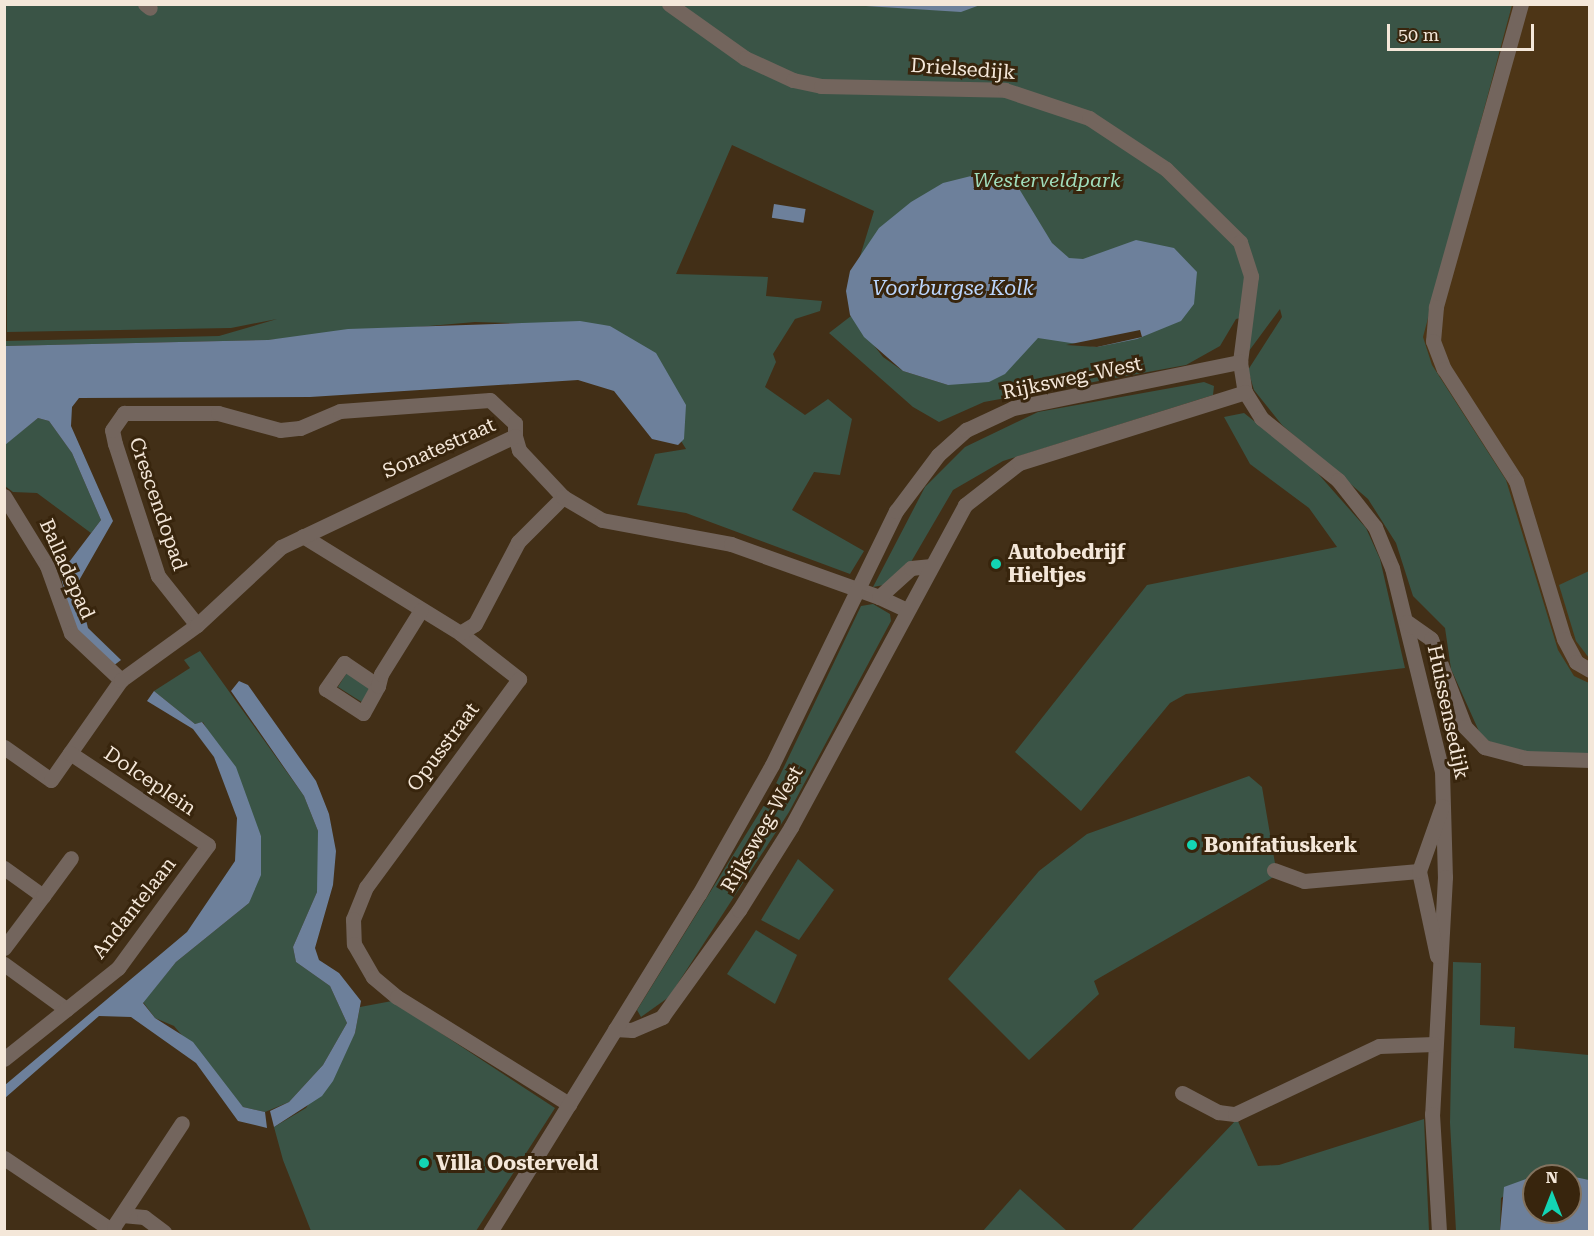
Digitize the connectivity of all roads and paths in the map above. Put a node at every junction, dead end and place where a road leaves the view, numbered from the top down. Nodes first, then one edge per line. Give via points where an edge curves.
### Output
1 (669, 4) edge
2 (1521, 4) edge
3 (1242, 333) joint
4 (1240, 362) junction
5 (1245, 393) junction
6 (515, 436) junction
7 (4, 496) edge
8 (563, 497) junction
9 (303, 536) junction
10 (930, 566) junction
11 (858, 590) junction
12 (879, 597) junction
13 (905, 609) junction
14 (421, 610) junction
15 (1407, 622) junction
16 (197, 625) junction
17 (460, 633) junction
18 (1590, 670) edge
19 (121, 680) junction
20 (378, 686) dead end
21 (4, 747) edge
22 (70, 753) junction
23 (1590, 760) edge
24 (1444, 798) junction
25 (208, 845) joint
26 (71, 858) dead end
27 (4, 868) edge
28 (1274, 870) dead end
29 (1419, 872) junction
30 (43, 896) junction
31 (4, 948) edge
32 (4, 964) edge
33 (1440, 965) junction
34 (66, 1009) junction
35 (615, 1029) junction
36 (1434, 1044) junction
37 (4, 1059) edge
38 (1182, 1093) dead end
39 (569, 1104) junction
40 (182, 1123) dead end
41 (4, 1158) edge
42 (116, 1224) edge
43 (164, 1232) edge
44 (490, 1232) edge
45 (1439, 1232) edge

1 - 3 street, Drielsedijk via 744,58 793,80 821,86 1005,90 1089,118 1166,169 1240,242 1251,276
2 - 18 street via 1436,307 1434,341 1444,369 1516,481 1564,639 1576,662
3 - 4 street, Huissensedijk
4 - 5 street, Huissensedijk
4 - 11 street, Rijksweg-West via 1013,408 966,430 911,486
5 - 10 street, Rijksweg-West via 1019,463 965,505
5 - 15 street, Huissensedijk via 1261,418 1357,500 1388,558
6 - 8 street, Sonatestraat via 519,450
6 - 9 street, Sonatestraat
6 - 16 street, Crescendopad via 514,423 490,400 340,411 300,428 280,430 218,412 124,412 112,430 158,576
7 - 19 street, Balladepad via 47,567 71,633
8 - 11 street, Sonatestraat via 602,520 731,544
8 - 17 street via 518,542 475,624
9 - 14 street
9 - 16 street, Sonatestraat via 281,547
10 - 12 street via 911,568
10 - 13 street, Rijksweg-West
11 - 12 street
11 - 35 street, Rijksweg-West via 766,775
12 - 13 street
13 - 35 street, Rijksweg-West via 790,827 682,993 662,1017 632,1030
14 - 17 street
14 - 20 street
15 - 23 street via 1431,639 1465,727 1484,747 1526,758
15 - 24 street, Huissensedijk
16 - 19 street, Sonatestraat
17 - 39 street, Opusstraat via 519,679 366,886 353,919 361,962 397,997
19 - 22 street, Dolceplein
21 - 22 street, Dolceplein via 51,780
22 - 25 street, Dolceplein
24 - 29 street
24 - 33 street, Huissensedijk
25 - 34 street, Andantelaan via 118,968
26 - 30 street
27 - 30 street
28 - 29 street via 1304,881
29 - 33 street
30 - 31 street
32 - 34 street
33 - 36 street, Huissensedijk
34 - 37 street, Andantelaan
35 - 39 street, Rijksweg-West
36 - 38 street via 1379,1046 1235,1114 1218,1112
36 - 45 street, Huissensedijk
39 - 44 street, Rijksweg-West
40 - 42 street
41 - 42 street
42 - 43 street via 144,1216

